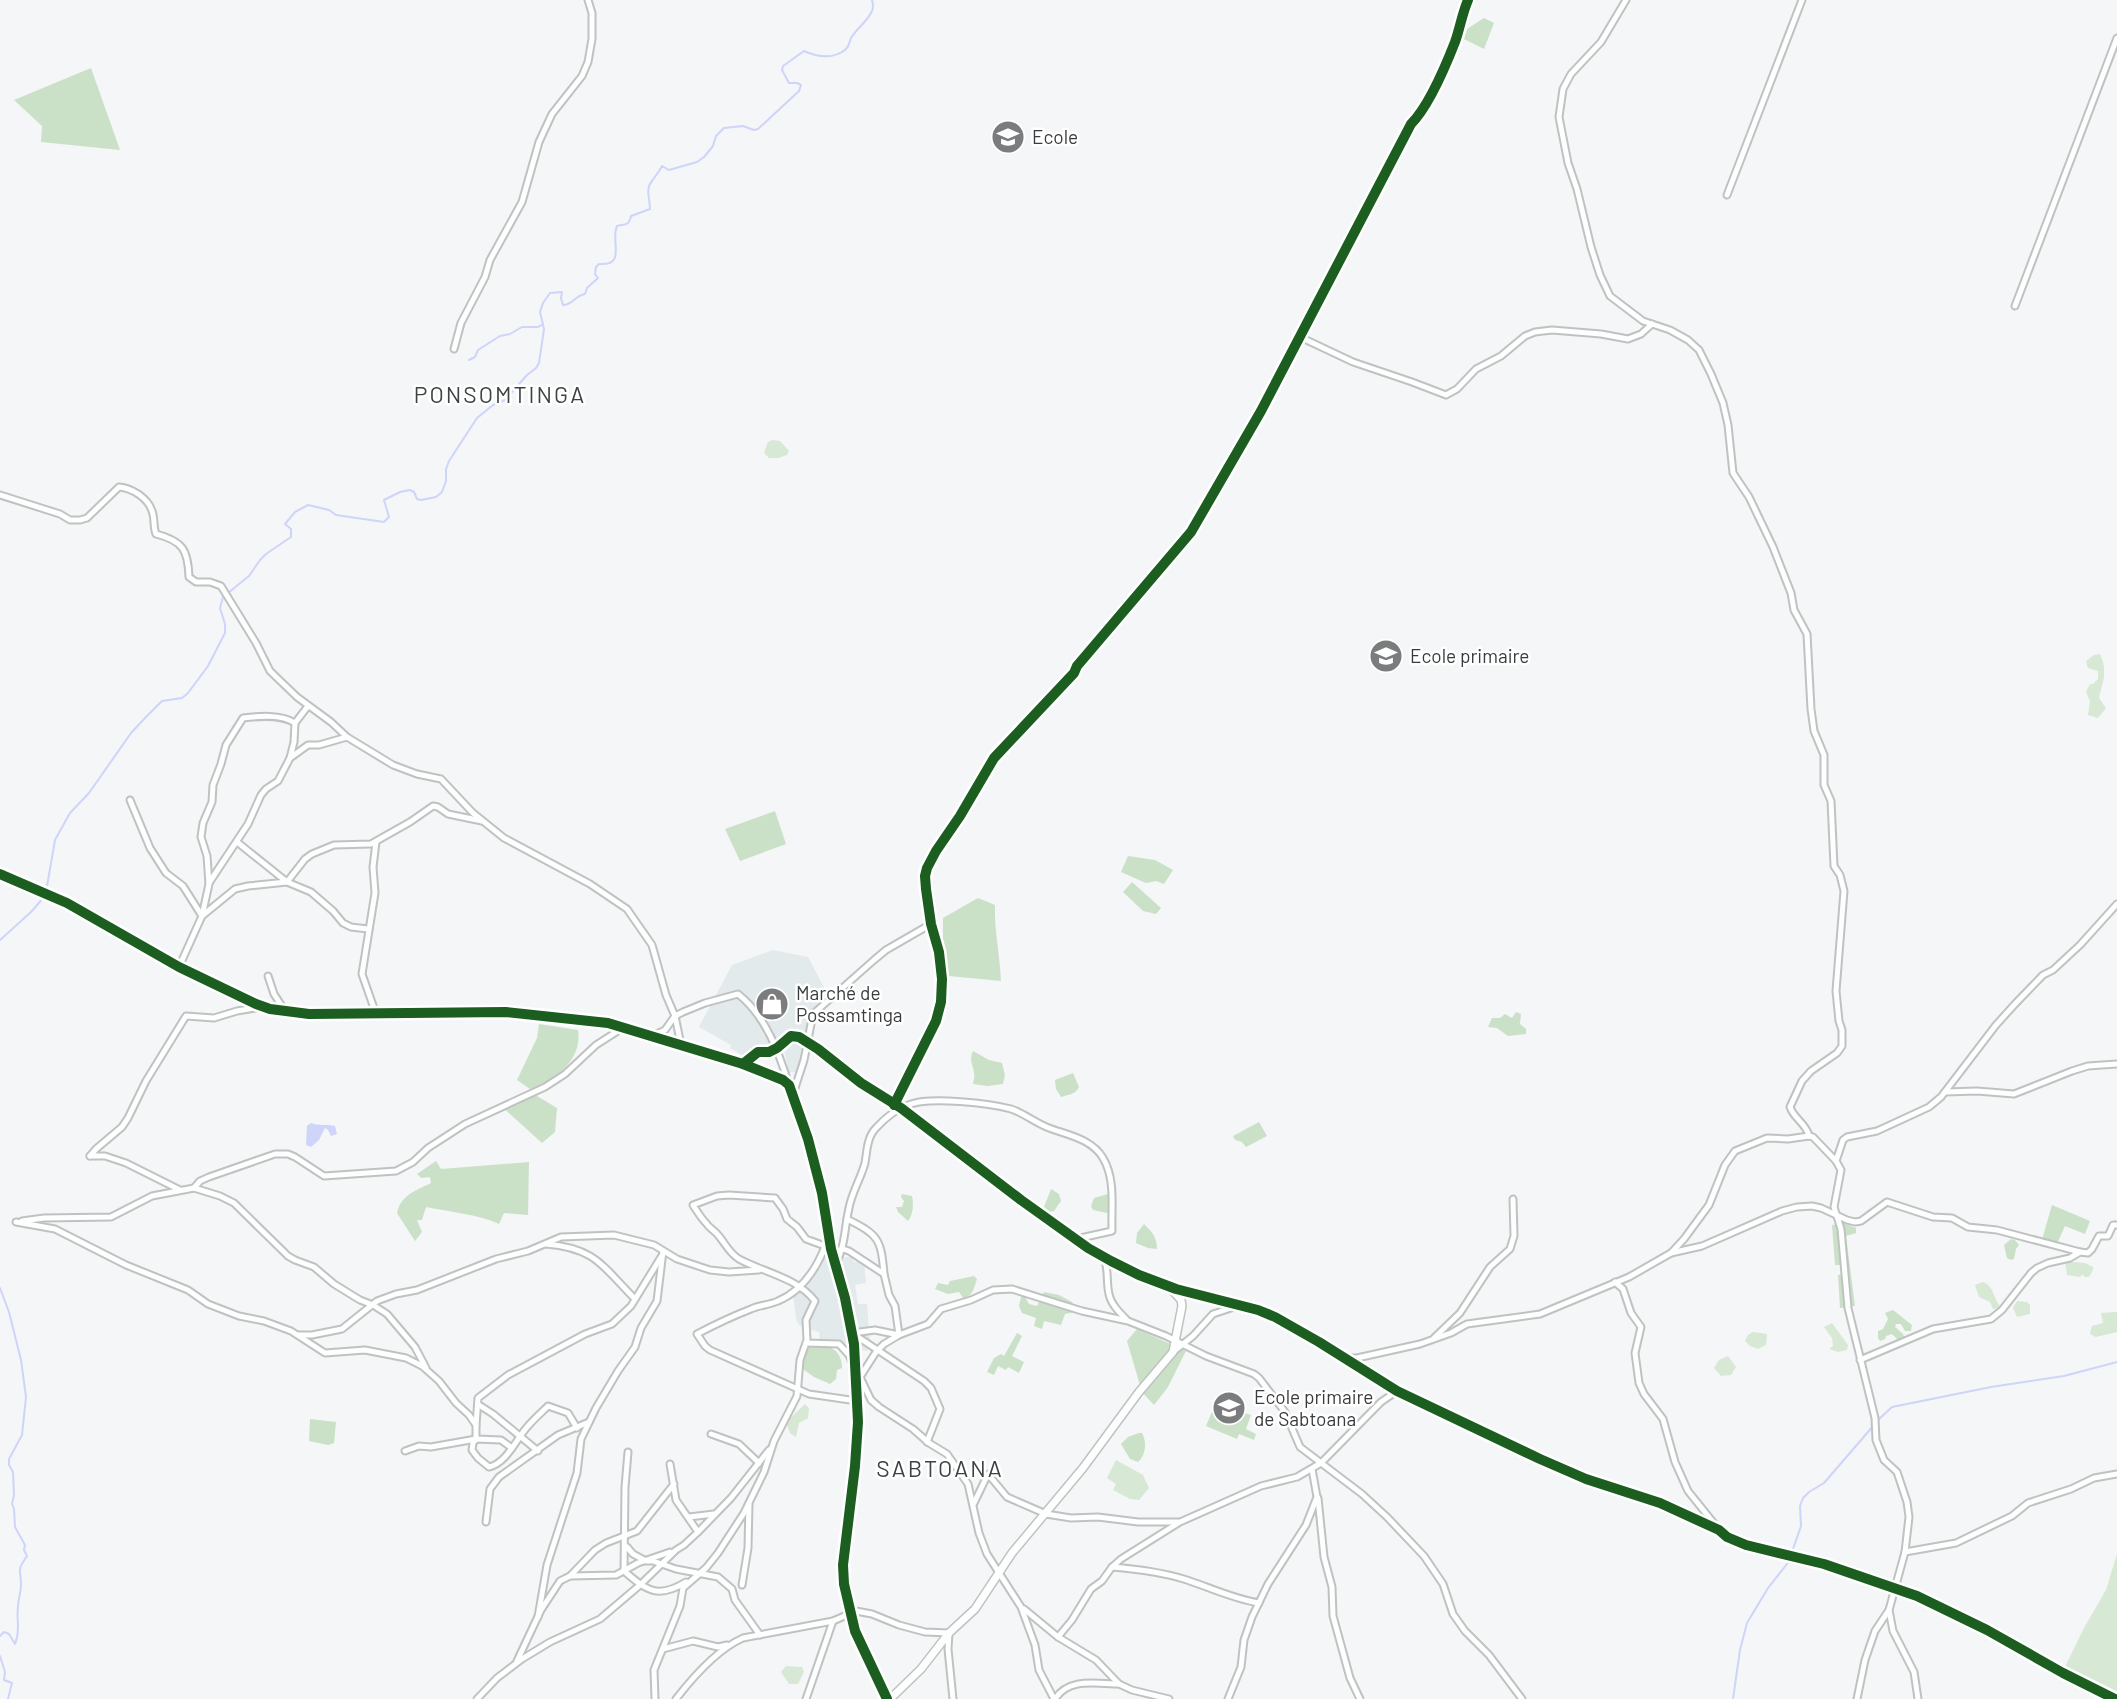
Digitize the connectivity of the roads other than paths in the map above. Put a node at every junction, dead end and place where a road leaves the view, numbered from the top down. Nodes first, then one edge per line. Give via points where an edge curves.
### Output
1 (588, 0) edge
2 (1468, 0) edge
3 (1626, 0) edge
4 (1802, 0) edge
5 (2117, 38) edge
6 (1727, 195) dead end
7 (2015, 306) dead end
8 (1653, 324) junction
9 (1300, 337) junction
10 (454, 349) dead end
11 (0, 495) edge
12 (309, 706) junction
13 (295, 723) junction
14 (347, 737) junction
15 (290, 758) junction
16 (130, 800) dead end
17 (482, 821) junction
18 (237, 842) junction
19 (376, 842) junction
20 (0, 874) edge
21 (287, 882) junction
22 (209, 884) junction
23 (2117, 904) edge
24 (202, 916) junction
25 (931, 925) junction
26 (368, 929) junction
27 (178, 967) junction
28 (268, 976) dead end
29 (264, 1007) junction
30 (286, 1012) junction
31 (376, 1014) junction
32 (675, 1016) junction
33 (624, 1027) junction
34 (652, 1036) junction
35 (807, 1042) junction
36 (681, 1045) junction
37 (777, 1048) junction
38 (743, 1064) junction
39 (2117, 1064) edge
40 (789, 1085) junction
41 (1945, 1092) junction
42 (793, 1094) junction
43 (897, 1106) junction
44 (1809, 1136) junction
45 (1836, 1161) junction
46 (194, 1188) junction
47 (180, 1190) junction
48 (1513, 1199) dead end
49 (1837, 1216) junction
50 (847, 1219) junction
51 (2117, 1225) edge
52 (828, 1234) junction
53 (1076, 1239) junction
54 (543, 1244) junction
55 (825, 1246) junction
56 (843, 1249) junction
57 (663, 1251) junction
58 (2080, 1252) junction
59 (1671, 1253) junction
60 (1103, 1257) junction
61 (835, 1267) junction
62 (761, 1270) junction
63 (884, 1274) junction
64 (1614, 1282) junction
65 (1168, 1286) junction
66 (800, 1287) junction
67 (635, 1299) junction
68 (373, 1305) junction
69 (1238, 1306) junction
70 (1128, 1321) junction
71 (852, 1333) junction
72 (298, 1335) junction
73 (899, 1335) junction
74 (1431, 1340) junction
75 (806, 1343) junction
76 (1180, 1343) junction
77 (878, 1350) junction
78 (1345, 1358) junction
79 (1860, 1360) junction
80 (428, 1371) junction
81 (858, 1374) junction
82 (798, 1388) junction
83 (1397, 1391) junction
84 (857, 1401) junction
85 (479, 1405) junction
86 (589, 1422) junction
87 (476, 1425) junction
88 (577, 1429) junction
89 (711, 1434) dead end
90 (520, 1436) junction
91 (476, 1439) junction
92 (774, 1441) junction
93 (928, 1441) junction
94 (512, 1448) junction
95 (405, 1451) dead end
96 (538, 1451) junction
97 (628, 1452) dead end
98 (760, 1463) junction
99 (1321, 1463) junction
100 (670, 1464) dead end
101 (1312, 1469) junction
102 (2117, 1474) edge
103 (674, 1483) junction
104 (1317, 1497) junction
105 (750, 1501) junction
106 (974, 1503) junction
107 (714, 1514) junction
108 (1045, 1514) junction
109 (689, 1517) junction
110 (486, 1522) dead end
111 (1180, 1522) junction
112 (1719, 1530) junction
113 (698, 1532) junction
114 (624, 1535) junction
115 (625, 1545) junction
116 (676, 1550) junction
117 (1905, 1552) junction
118 (646, 1561) junction
119 (661, 1564) junction
120 (1112, 1567) junction
121 (624, 1571) junction
122 (999, 1572) junction
123 (699, 1573) junction
124 (570, 1576) junction
125 (692, 1579) junction
126 (545, 1581) junction
127 (560, 1581) junction
128 (640, 1584) junction
129 (742, 1585) dead end
130 (1895, 1587) junction
131 (1259, 1603) junction
132 (1021, 1607) junction
133 (1889, 1610) junction
134 (849, 1614) junction
135 (538, 1617) junction
136 (833, 1620) junction
137 (949, 1633) junction
138 (760, 1635) junction
139 (1058, 1637) junction
140 (729, 1644) junction
141 (663, 1649) junction
142 (516, 1663) junction
143 (1119, 1684) junction
144 (477, 1699) edge
145 (655, 1699) edge
146 (677, 1699) edge
147 (806, 1699) edge
148 (889, 1699) edge
149 (953, 1699) edge
150 (1055, 1699) edge
151 (1169, 1699) edge
152 (1228, 1699) edge
153 (1360, 1699) edge
154 (1522, 1699) edge
155 (1857, 1699) edge
156 (1918, 1699) edge
157 (2115, 1699) edge

1 - 10 street via 592,13 588,62 552,114 522,202 490,260
2 - 9 street via 1439,77
3 - 8 street via 1601,42 1563,89 1559,117 1600,275 1614,300
4 - 6 street
5 - 7 street
8 - 9 street via 1628,339 1535,332 1476,369 1446,395 1353,362
8 - 44 street via 1688,340 1712,374 1726,413 1733,473 1773,547 1807,634 1814,731 1824,755 1834,866 1844,891 1836,991 1842,1046 1802,1081 1790,1107
9 - 25 street via 1191,532 1074,673 995,758 936,851 925,876
11 - 12 street via 80,520 119,487 134,490 149,504 156,534 176,540 184,551 191,580 221,586 270,671
12 - 13 street
12 - 14 street
13 - 15 street
13 - 22 street via 243,718 226,745 201,830
14 - 15 street via 308,745
14 - 17 street via 393,765 441,779
15 - 18 street via 278,781 261,795
16 - 24 street via 150,848
17 - 19 street via 448,814 435,806
17 - 32 street via 627,909 649,940
18 - 21 street
18 - 22 street
19 - 21 street via 328,847 305,859
19 - 26 street
20 - 27 street via 67,903
21 - 24 street via 242,886
21 - 26 street via 311,892 347,925
22 - 24 street
23 - 41 street via 2015,1004
24 - 27 street
25 - 35 street via 886,950 829,998 813,1014
25 - 43 street via 939,952 941,1002
26 - 31 street via 362,974
27 - 29 street
28 - 30 street
29 - 30 street
29 - 47 street via 214,1018 187,1016 122,1127 90,1156 126,1163
30 - 31 street
31 - 33 street via 506,1012
32 - 34 street
32 - 36 street
32 - 37 street via 738,994
33 - 34 street
33 - 46 street via 545,1087 465,1124 396,1171 324,1176 295,1157 275,1154 209,1177
34 - 36 street
35 - 37 street via 792,1036
35 - 42 street
35 - 43 street
36 - 38 street
37 - 38 street via 758,1052
37 - 40 street
38 - 40 street
39 - 41 street via 2088,1066 2014,1094
40 - 42 street
41 - 45 street via 1929,1107 1902,1120 1847,1137
42 - 52 street via 822,1193
43 - 50 street via 871,1135
43 - 53 street
43 - 53 street via 924,1101 981,1103 1013,1110 1092,1145 1110,1176 1112,1231
44 - 45 street
44 - 59 street via 1762,1139 1735,1151 1709,1205
45 - 49 street via 1840,1170 1834,1202
46 - 47 street
46 - 68 street via 234,1203 288,1256
47 - 72 street via 152,1196 111,1217 16,1222 55,1229 188,1290 208,1304
48 - 74 street via 1510,1249 1490,1267 1460,1313
49 - 58 street via 1861,1221 1892,1202 1933,1217 1952,1218 1968,1227
49 - 59 street via 1821,1208 1797,1207 1702,1246
49 - 79 street via 1846,1300
50 - 56 street
50 - 63 street via 878,1240
51 - 58 street via 2108,1236 2099,1236 2088,1253
52 - 55 street
52 - 61 street
53 - 60 street
54 - 57 street via 561,1237 608,1235
54 - 67 street via 591,1255
54 - 68 street
55 - 62 street via 806,1239 775,1198 729,1195 693,1205 729,1251
55 - 66 street
56 - 61 street
56 - 63 street
57 - 62 street via 710,1270
57 - 67 street
57 - 86 street via 657,1301
58 - 79 street via 2037,1268 1991,1319 1933,1329
59 - 64 street
60 - 65 street
60 - 70 street via 1109,1295
61 - 71 street
62 - 66 street
63 - 73 street
64 - 74 street via 1553,1309 1467,1324
64 - 112 street via 1623,1289 1641,1327 1635,1353 1639,1383 1663,1419 1688,1491
65 - 69 street
65 - 76 street via 1182,1306
66 - 75 street via 815,1301 806,1320
66 - 82 street via 780,1300 696,1334 710,1350
67 - 85 street via 612,1324 508,1375 478,1398
68 - 72 street via 342,1329
68 - 80 street via 396,1324
69 - 76 street via 1213,1314
69 - 78 street via 1275,1317
70 - 73 street via 1002,1288 941,1309 928,1324
70 - 76 street
71 - 73 street via 875,1330
71 - 77 street
71 - 81 street
72 - 80 street via 325,1353 377,1352 406,1358
73 - 77 street
74 - 78 street
75 - 81 street via 839,1344
75 - 82 street
76 - 99 street via 1259,1378 1285,1412 1300,1447
76 - 108 street
77 - 81 street
77 - 93 street via 931,1388 940,1407
78 - 83 street
79 - 117 street via 1878,1447 1897,1472 1908,1502
80 - 87 street
81 - 84 street
81 - 93 street via 879,1407
82 - 84 street via 811,1395
82 - 92 street
83 - 99 street
83 - 112 street via 1540,1459
84 - 134 street via 855,1466 843,1564
85 - 87 street
85 - 90 street
86 - 88 street
86 - 126 street
87 - 91 street
88 - 90 street via 568,1413 548,1406
88 - 96 street via 558,1434
89 - 98 street via 739,1444
90 - 94 street
90 - 96 street
91 - 94 street via 501,1440
91 - 94 street via 472,1450 489,1467
91 - 95 street
92 - 98 street
92 - 105 street
93 - 106 street via 952,1460
96 - 110 street via 499,1477 490,1489
97 - 114 street
98 - 107 street
99 - 101 street
99 - 154 street via 1362,1494 1424,1556 1443,1584 1453,1614
100 - 103 street
101 - 104 street
101 - 111 street
102 - 117 street via 2028,1503 1956,1544
103 - 109 street via 676,1500
103 - 114 street via 637,1531
104 - 131 street via 1306,1525
104 - 153 street via 1333,1616
105 - 123 street via 718,1553
105 - 129 street
106 - 108 street via 988,1474 1007,1497
106 - 122 street via 979,1533
107 - 109 street
107 - 113 street
108 - 111 street
108 - 122 street
109 - 113 street
111 - 120 street
112 - 130 street via 1758,1549
113 - 116 street
114 - 115 street
114 - 124 street via 595,1550
115 - 118 street
115 - 121 street
116 - 118 street
116 - 119 street
117 - 130 street
118 - 119 street
118 - 121 street
119 - 123 street
119 - 128 street
120 - 131 street via 1185,1579
120 - 139 street
121 - 124 street
121 - 128 street
122 - 132 street
122 - 137 street via 975,1609
123 - 125 street
123 - 138 street via 729,1585
124 - 127 street
125 - 128 street via 668,1592
125 - 141 street via 682,1591
126 - 127 street
126 - 135 street
127 - 135 street
128 - 142 street via 600,1619
130 - 133 street
130 - 157 street
131 - 152 street
132 - 139 street
132 - 150 street via 1039,1670
133 - 155 street via 1875,1631
133 - 156 street via 1893,1631 1914,1672
134 - 136 street
134 - 137 street via 873,1614 925,1632
134 - 148 street
135 - 142 street
136 - 138 street
136 - 147 street
137 - 148 street
137 - 149 street
138 - 140 street
139 - 143 street via 1096,1660
140 - 141 street via 718,1647 693,1641
140 - 146 street
141 - 145 street via 653,1674
142 - 144 street
143 - 150 street via 1079,1683
143 - 151 street

